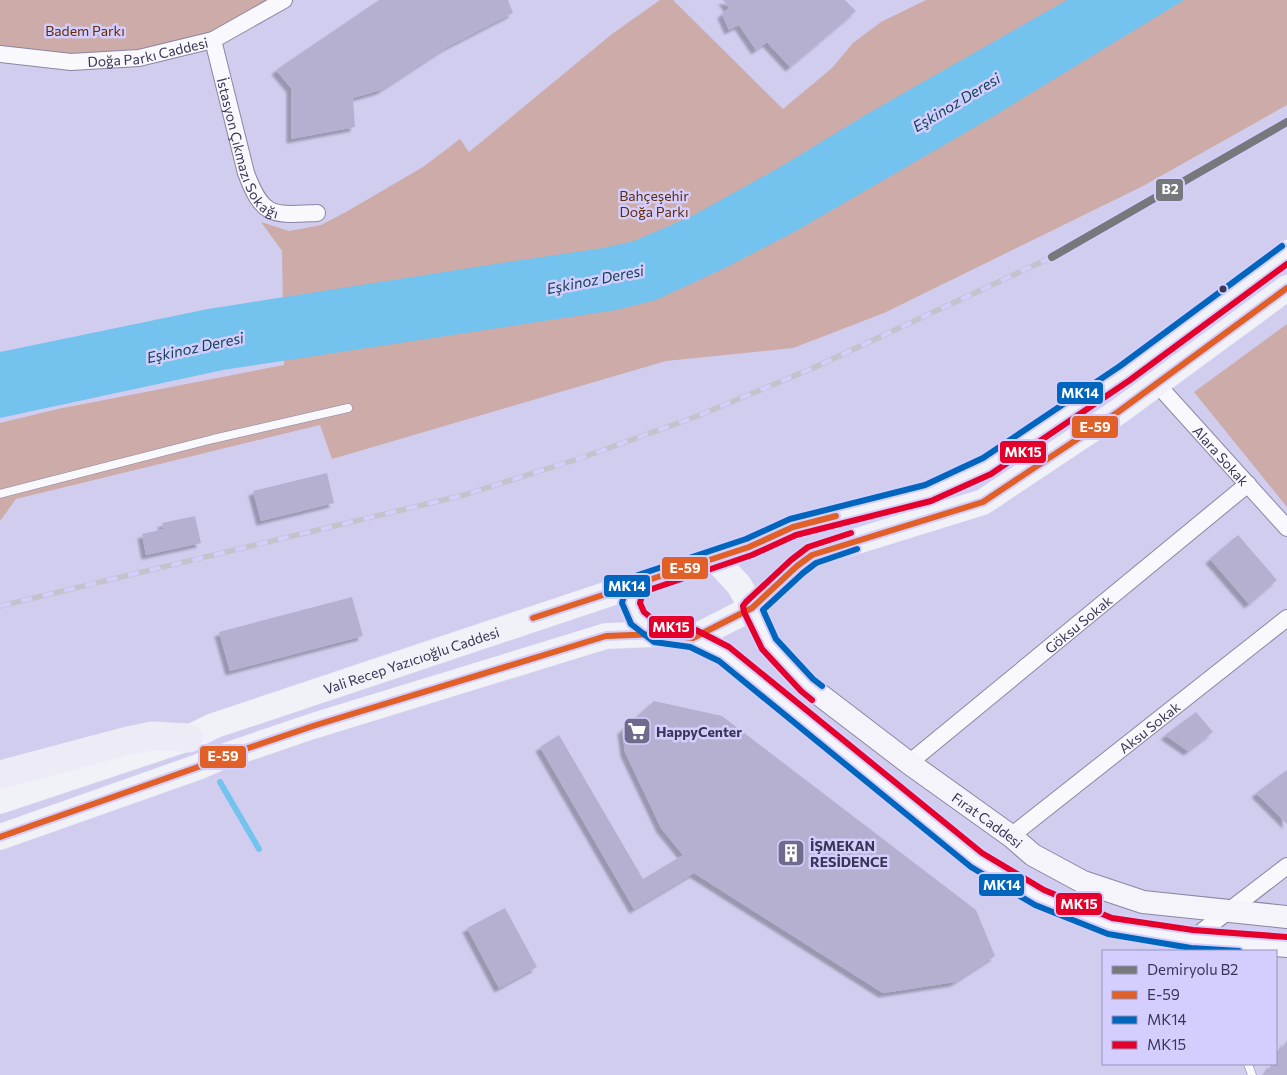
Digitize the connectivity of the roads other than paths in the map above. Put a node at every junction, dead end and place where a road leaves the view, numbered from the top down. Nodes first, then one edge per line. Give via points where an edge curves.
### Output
1 (284, 0) edge
2 (213, 40) junction
3 (0, 54) edge
4 (317, 213) dead end
5 (1287, 254) edge
6 (1287, 288) edge
7 (1157, 384) junction
8 (348, 408) dead end
9 (1248, 484) junction
10 (0, 494) edge
11 (1287, 528) edge
12 (714, 559) junction
13 (636, 585) junction
14 (752, 608) junction
15 (1287, 618) edge
16 (658, 634) junction
17 (693, 638) junction
18 (189, 738) junction
19 (909, 763) junction
20 (0, 775) edge
21 (0, 801) edge
22 (1011, 836) junction
23 (0, 837) edge
24 (1287, 866) edge
25 (1229, 910) junction
26 (1287, 917) edge
27 (1192, 939) junction
28 (1287, 946) edge
29 (1262, 948) edge

1 - 2 street, Doğa Parkı Caddesi
2 - 3 street, Doğa Parkı Caddesi via 139,58 71,62
2 - 4 street, İstasyon Çıkmazı Sokağı via 252,190 264,208 290,214
5 - 12 main road via 1125,373 987,466 928,493 793,526
6 - 7 main road
7 - 9 street, Alara Sokak
7 - 14 main road via 983,502 812,556
8 - 10 lane
9 - 11 street, Alara Sokak
9 - 19 street, Göksu Sokak
12 - 13 main road, Vali Recep Yazıcıoğlu Caddesi
12 - 14 main road via 740,585
13 - 16 main road via 631,604 637,618
13 - 18 main road, Vali Recep Yazıcıoğlu Caddesi via 213,726
14 - 17 main road
14 - 19 main road, Fırat Caddesi via 768,644 807,685
15 - 22 street, Aksu Sokak
16 - 17 main road
16 - 23 main road via 606,636 296,732
17 - 27 main road via 724,654 977,860 1032,893 1110,926
18 - 20 highway via 152,736
18 - 21 main road, Vali Recep Yazıcıoğlu Caddesi
19 - 22 main road, Fırat Caddesi
22 - 25 main road, Fırat Caddesi via 1033,855 1083,882 1143,902
24 - 25 street
25 - 26 main road, Fırat Caddesi
25 - 27 street
27 - 29 main road
28 - 29 main road

